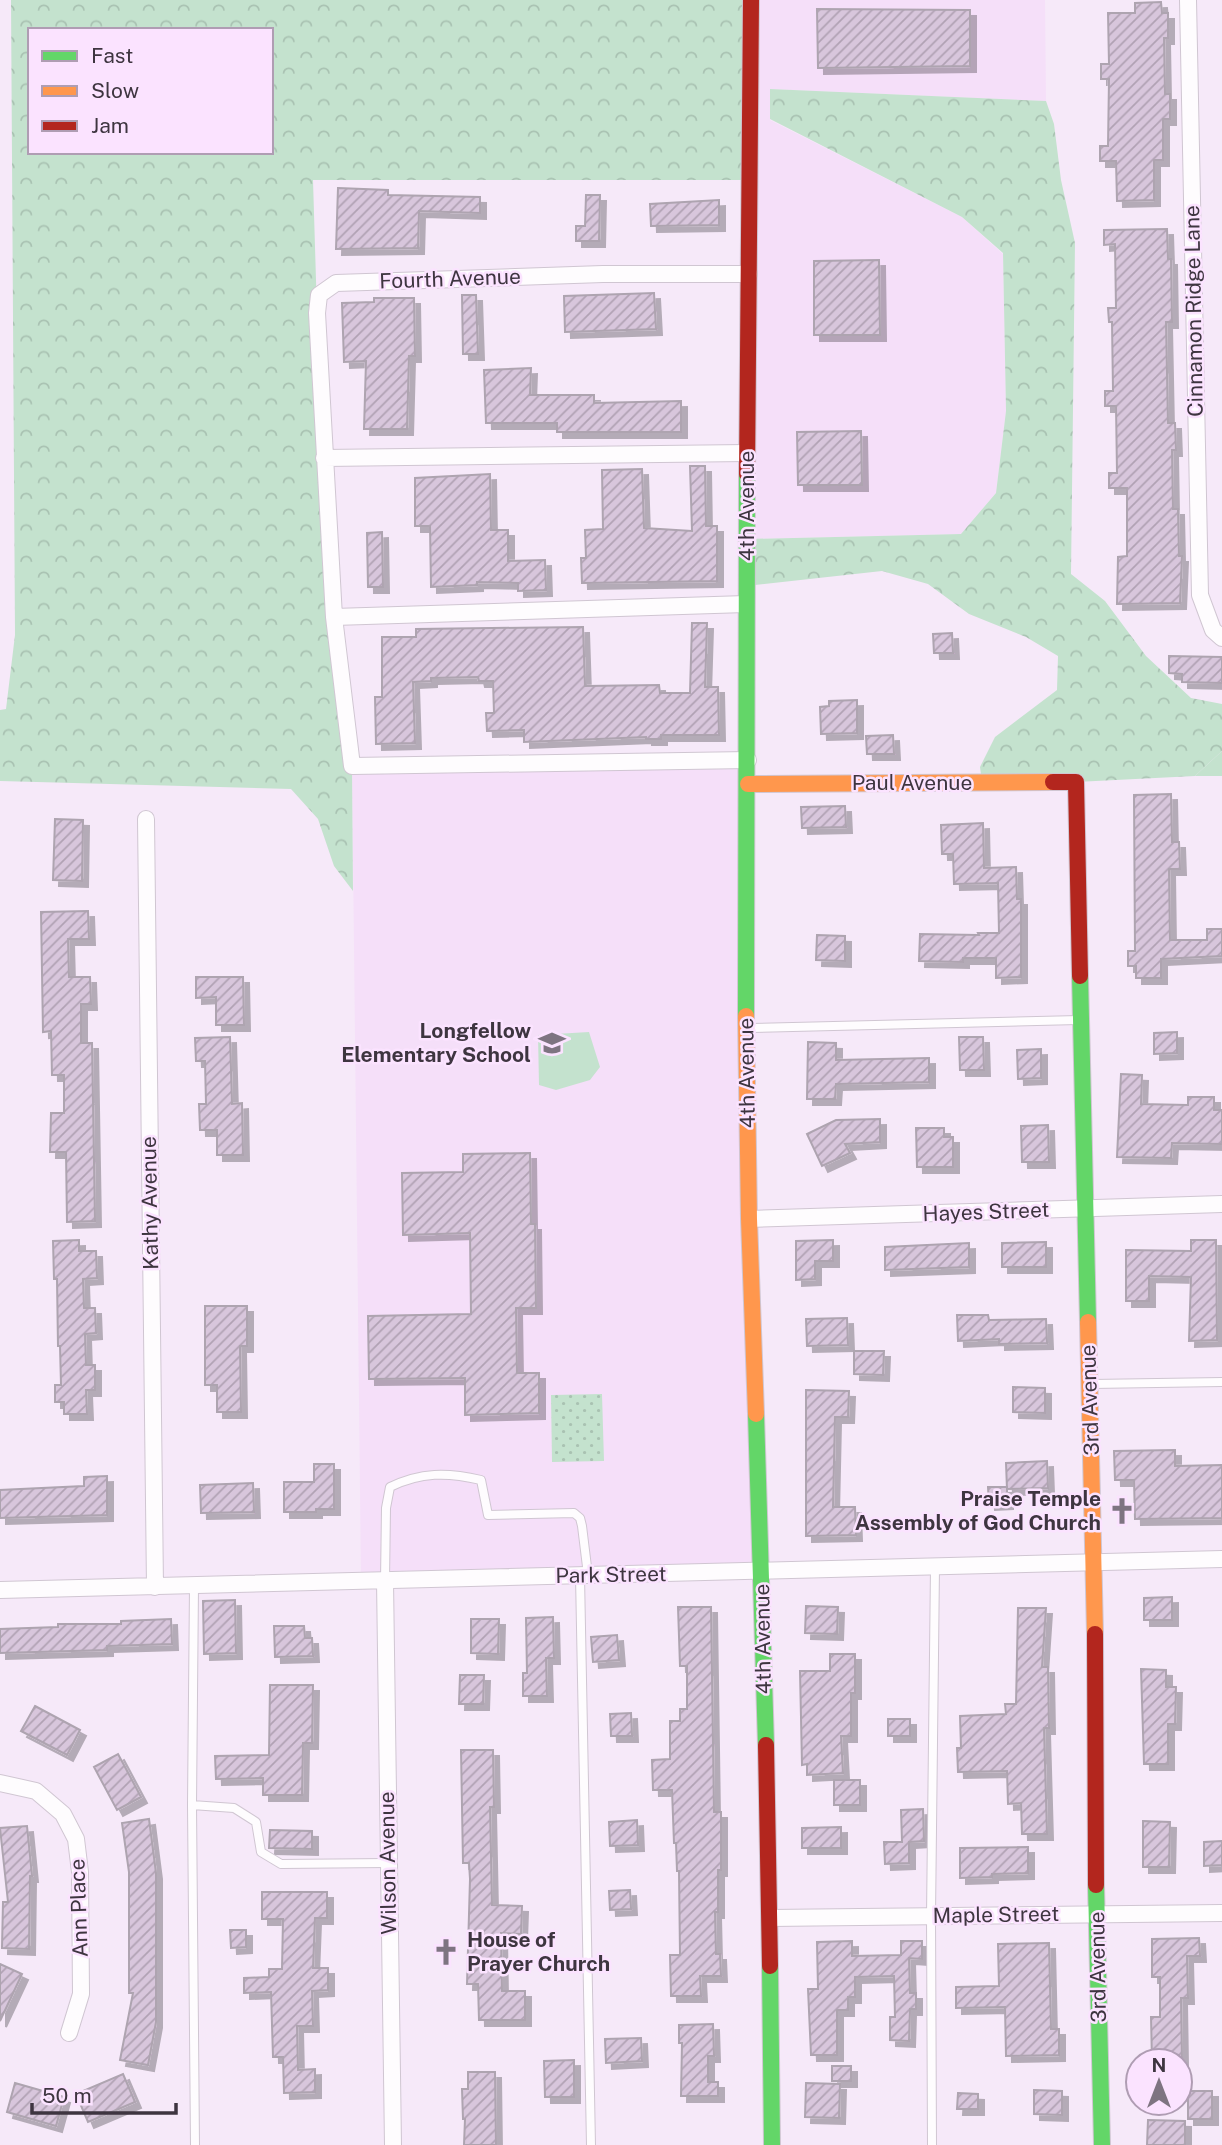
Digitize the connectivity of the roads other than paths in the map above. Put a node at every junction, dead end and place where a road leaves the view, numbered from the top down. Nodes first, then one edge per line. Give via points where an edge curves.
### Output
1 (751, 0) edge
2 (1188, 0) edge
3 (749, 274) junction
4 (747, 453) junction
5 (324, 458) junction
6 (746, 604) junction
7 (334, 617) junction
8 (1222, 638) edge
9 (748, 760) junction
10 (1076, 782) joint
11 (748, 784) junction
12 (146, 819) dead end
13 (1080, 1020) junction
14 (746, 1028) junction
15 (1222, 1204) edge
16 (1085, 1209) junction
17 (749, 1219) junction
18 (1222, 1382) edge
19 (1089, 1384) junction
20 (1222, 1559) edge
21 (1096, 1563) junction
22 (935, 1567) junction
23 (762, 1571) junction
24 (584, 1576) junction
25 (385, 1581) junction
26 (194, 1586) junction
27 (155, 1587) junction
28 (0, 1590) edge
29 (0, 1783) edge
30 (192, 1805) junction
31 (387, 1863) junction
32 (1097, 1913) junction
33 (1222, 1913) edge
34 (931, 1916) junction
35 (770, 1918) junction
36 (69, 2033) dead end
37 (195, 2145) edge
38 (393, 2145) edge
39 (591, 2145) edge
40 (772, 2145) edge
41 (932, 2145) edge
42 (1102, 2145) edge

1 - 3 street, 4th Avenue
2 - 8 street, Cinnamon Ridge Lane via 1200,595 1213,630
3 - 4 street, 4th Avenue
3 - 5 street, Fourth Avenue via 335,283 319,295 317,313
4 - 5 street
4 - 6 street, 4th Avenue
5 - 7 street, Fourth Avenue
6 - 7 street
6 - 9 street, 4th Avenue
7 - 9 street, Fourth Avenue via 352,766
9 - 11 street, 4th Avenue
10 - 11 street, Paul Avenue
10 - 13 street, 3rd Avenue
11 - 14 street, 4th Avenue
12 - 27 street, Kathy Avenue
13 - 14 lane
13 - 16 street, 3rd Avenue
14 - 17 street, 4th Avenue
15 - 16 street, Hayes Street
16 - 17 street, Hayes Street
16 - 19 street, 3rd Avenue
17 - 23 street, 4th Avenue
18 - 19 lane
19 - 21 street, 3rd Avenue
20 - 21 street, Park Street
21 - 22 street, Park Street
21 - 32 street, 3rd Avenue
22 - 23 street, Park Street
22 - 34 lane
23 - 24 street, Park Street
23 - 35 street, 4th Avenue
24 - 25 street, Park Street
24 - 25 lane via 582,1526 574,1513 488,1515 481,1480 452,1474 408,1478 390,1487
24 - 39 lane
25 - 26 street, Park Street
25 - 31 street, Wilson Avenue
26 - 27 street, Park Street
26 - 30 lane
27 - 28 street, Park Street
29 - 36 street, Ann Place via 36,1791 63,1814 76,1839 81,1994
30 - 31 lane via 234,1808 256,1822 261,1852 281,1864
30 - 37 lane
31 - 38 street, Wilson Avenue
32 - 33 street, Maple Street
32 - 34 street, Maple Street
32 - 42 street, 3rd Avenue
34 - 35 street, Maple Street
34 - 41 lane
35 - 40 street, 4th Avenue

